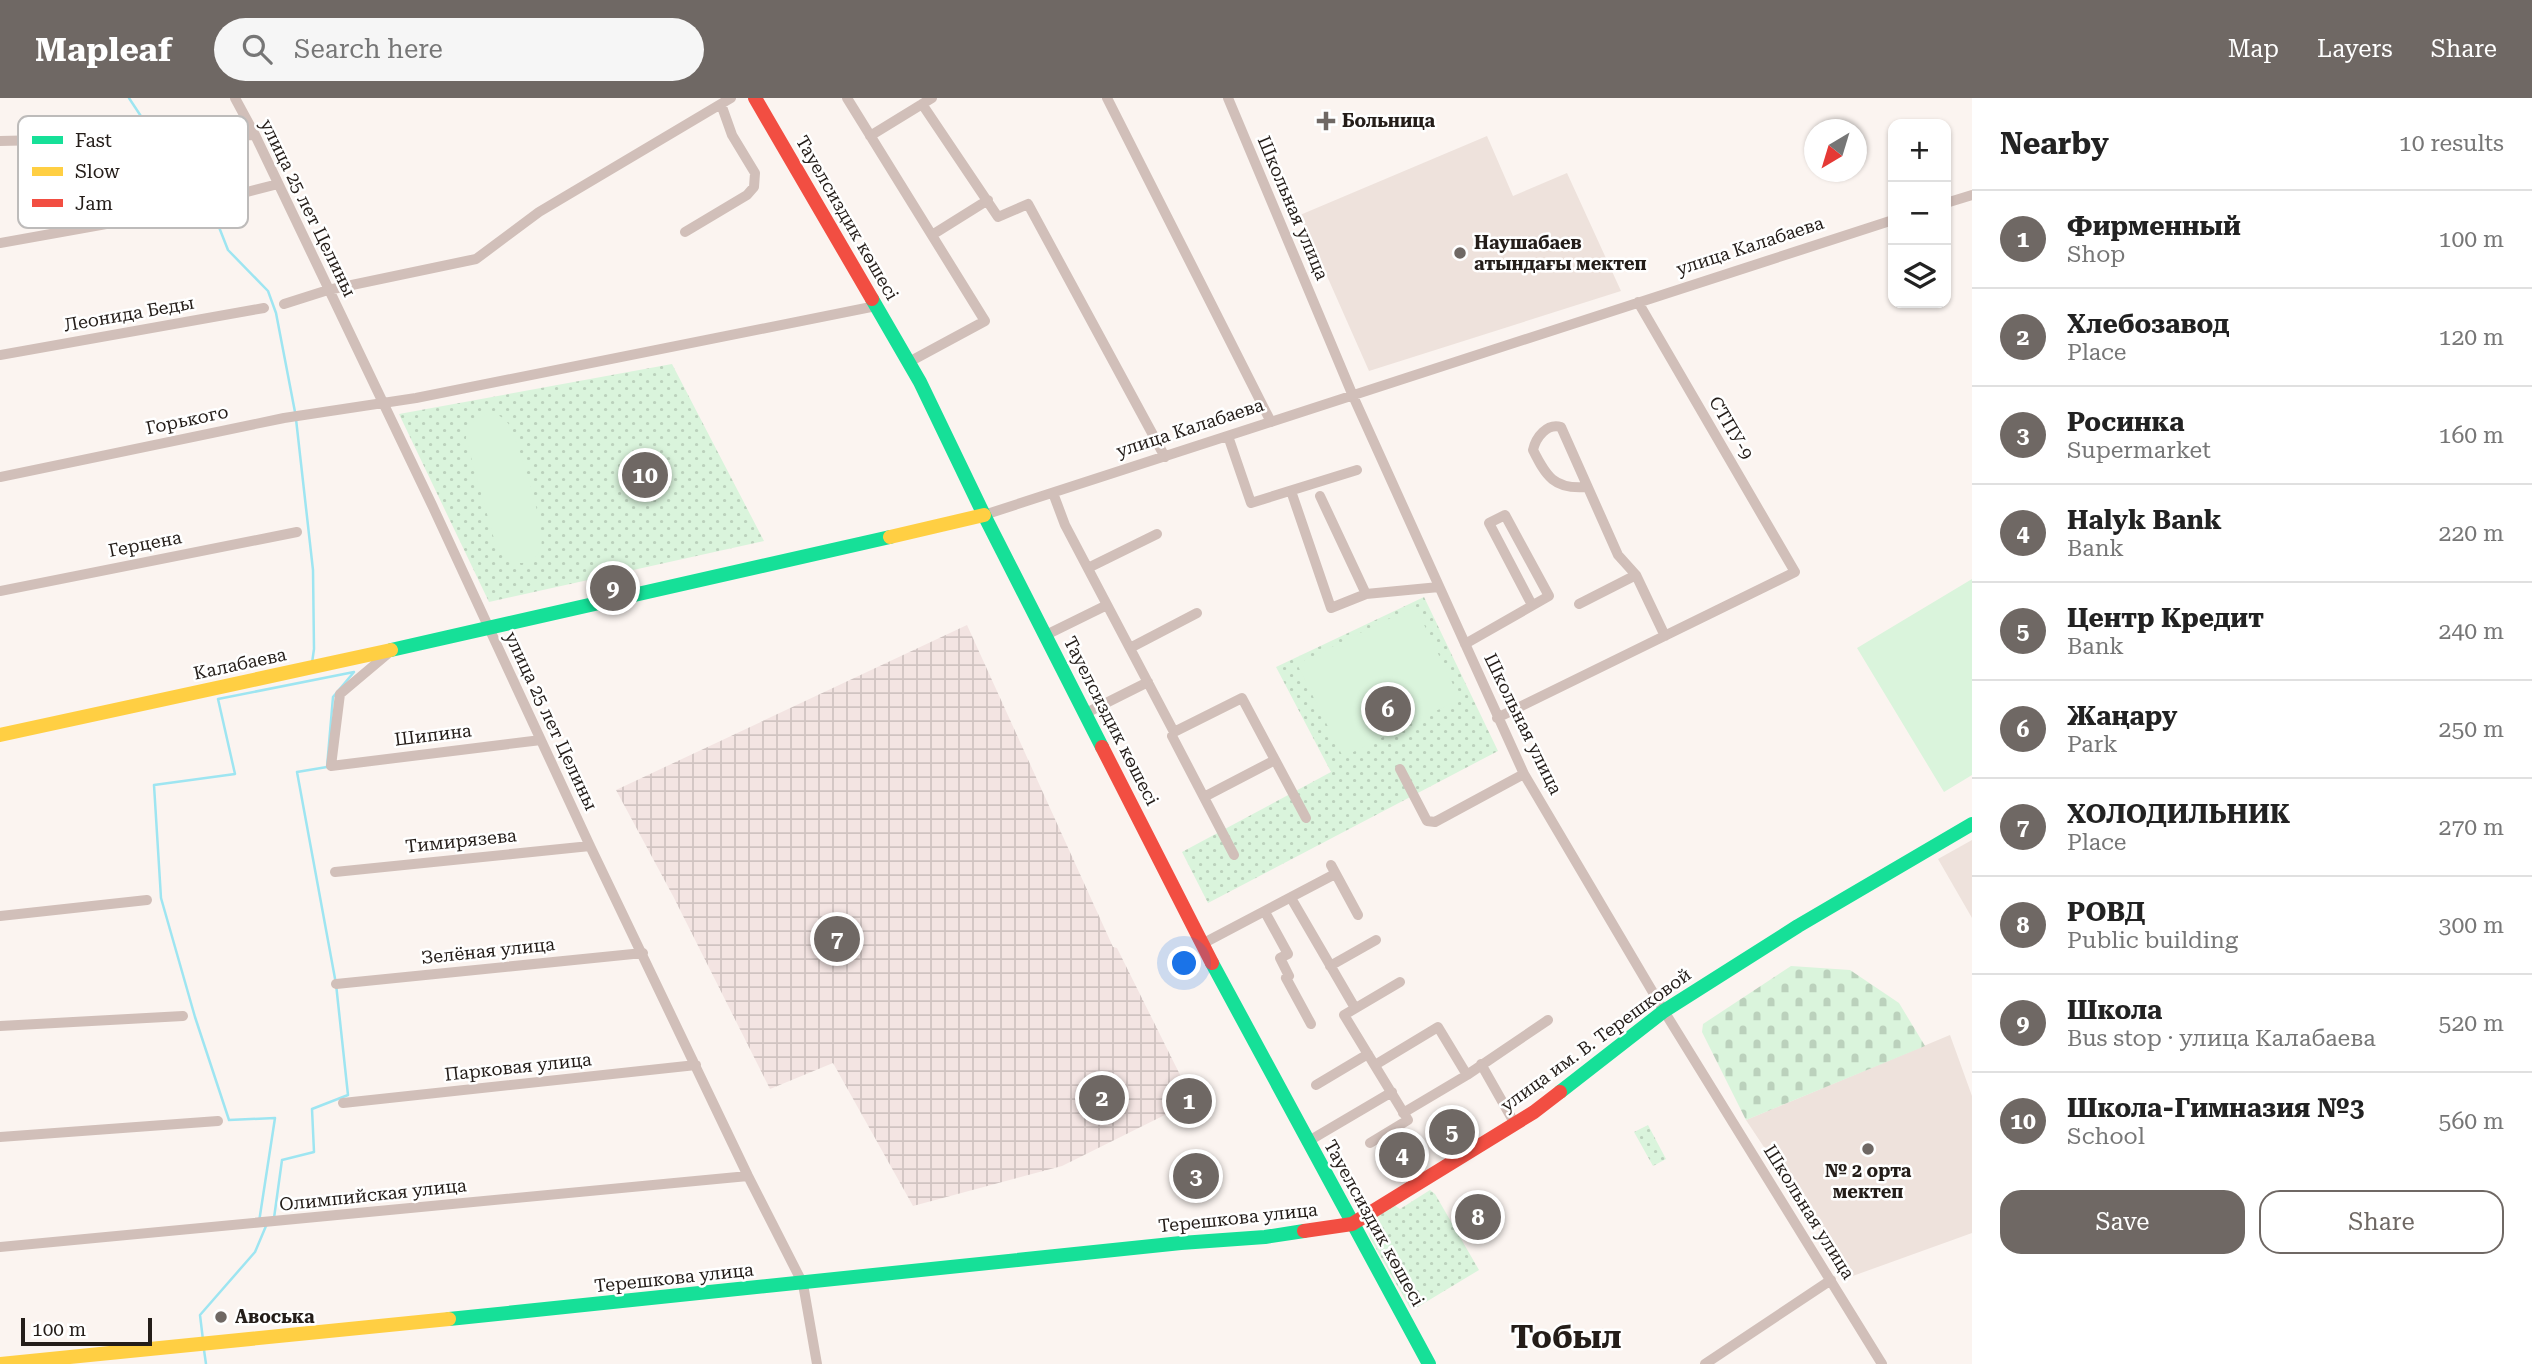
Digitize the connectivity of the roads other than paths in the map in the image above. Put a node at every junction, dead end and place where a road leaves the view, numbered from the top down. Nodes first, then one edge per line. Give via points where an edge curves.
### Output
1 (235, 98) edge
2 (732, 98) edge
3 (755, 98) edge
4 (847, 98) edge
5 (1107, 98) edge
6 (1228, 98) edge
7 (927, 101) edge
8 (721, 104) junction
9 (245, 116) edge
10 (248, 122) edge
11 (248, 135) edge
12 (255, 135) junction
13 (870, 136) junction
14 (0, 141) edge
15 (18, 141) edge
16 (278, 184) junction
17 (248, 192) edge
18 (1972, 195) edge
19 (988, 200) junction
20 (1951, 202) edge
21 (1888, 222) edge
22 (84, 228) edge
23 (685, 232) dead end
24 (932, 235) junction
25 (0, 243) edge
26 (328, 290) junction
27 (1638, 302) junction
28 (284, 304) dead end
29 (876, 306) junction
30 (264, 308) dead end
31 (0, 355) edge
32 (909, 362) junction
33 (1353, 396) junction
34 (381, 402) junction
35 (1271, 422) junction
36 (1228, 436) junction
37 (1165, 457) junction
38 (1357, 470) dead end
39 (0, 477) edge
40 (1587, 486) junction
41 (1291, 491) junction
42 (1053, 493) junction
43 (1320, 496) dead end
44 (984, 515) junction
45 (297, 532) dead end
46 (1157, 534) dead end
47 (1087, 568) junction
48 (1636, 575) junction
49 (1439, 587) junction
50 (0, 591) edge
51 (1366, 594) junction
52 (1579, 604) dead end
53 (1532, 605) junction
54 (1107, 606) junction
55 (1197, 613) dead end
56 (488, 629) junction
57 (1046, 635) junction
58 (1665, 636) junction
59 (1465, 644) junction
60 (1130, 648) junction
61 (392, 650) junction
62 (1148, 682) junction
63 (1086, 713) junction
64 (1497, 718) junction
65 (1174, 732) junction
66 (0, 735) edge
67 (541, 740) junction
68 (1275, 760) junction
69 (1400, 769) dead end
70 (1524, 774) junction
71 (1204, 797) junction
72 (1306, 818) dead end
73 (1972, 824) edge
74 (590, 846) junction
75 (1234, 855) dead end
76 (335, 872) dead end
77 (1291, 898) junction
78 (147, 900) dead end
79 (1265, 912) junction
80 (1358, 915) dead end
81 (0, 916) edge
82 (1376, 940) dead end
83 (1202, 944) junction
84 (643, 953) junction
85 (1330, 966) junction
86 (1400, 982) dead end
87 (336, 984) dead end
88 (1355, 1009) junction
89 (1664, 1012) junction
90 (183, 1016) dead end
91 (1548, 1020) dead end
92 (1311, 1024) dead end
93 (0, 1026) edge
94 (1368, 1054) junction
95 (1480, 1064) junction
96 (1375, 1065) junction
97 (696, 1066) junction
98 (1467, 1075) junction
99 (1316, 1085) dead end
100 (1392, 1092) junction
101 (343, 1103) dead end
102 (1404, 1112) junction
103 (218, 1121) dead end
104 (1515, 1124) junction
105 (0, 1138) edge
106 (1307, 1142) junction
107 (1370, 1143) dead end
108 (748, 1176) junction
109 (1352, 1224) junction
110 (0, 1247) edge
111 (1831, 1280) junction
112 (803, 1284) junction
113 (0, 1364) edge
114 (817, 1364) edge
115 (1429, 1364) edge
116 (1704, 1364) edge
117 (1882, 1364) edge

1 - 9 street, улица 25 лет Целины
2 - 8 street
3 - 29 street, Тауелсиздик көшесі
4 - 13 street
5 - 35 street
6 - 33 street, Школьная улица
7 - 13 street
7 - 19 street
8 - 23 street via 732,135 755,173 754,187
8 - 26 street via 539,212 476,259
10 - 12 street, улица 25 лет Целины
11 - 12 street
12 - 16 street, улица 25 лет Целины
13 - 24 street
14 - 15 street
16 - 17 street
16 - 26 street, улица 25 лет Целины
18 - 20 street
19 - 24 street
19 - 37 street via 998,217 1028,204
21 - 27 street, улица Калабаева
22 - 25 street
24 - 32 street via 985,321
26 - 28 street
26 - 34 street, улица 25 лет Целины
27 - 33 street, улица Калабаева
27 - 58 street, СТПУ-9 via 1795,572
29 - 32 street, Тауелсиздик көшесі
29 - 34 street, Горького
30 - 31 street, Леонида Беды
32 - 44 street, Тауелсиздик көшесі
33 - 35 street, улица Калабаева
33 - 49 street, Школьная улица
34 - 39 street, Горького
34 - 56 street, улица 25 лет Целины
35 - 36 street, улица Калабаева
36 - 37 street, улица Калабаева
36 - 41 street via 1251,503
37 - 42 street, улица Калабаева
38 - 41 street
40 - 40 street via 1561,427 1538,436 1533,450 1545,475 1558,484
40 - 48 street via 1618,555
41 - 51 street via 1331,608
42 - 44 street, улица Калабаева
42 - 47 street
43 - 51 street
44 - 56 street, улица Калабаева
44 - 57 street, Тауелсиздик көшесі
45 - 50 street, Герцена
46 - 47 street
47 - 54 street
48 - 52 street
48 - 58 street
49 - 51 street
49 - 59 street, Школьная улица
53 - 53 street via 1549,596 1506,515 1489,523
53 - 59 street
54 - 57 street
54 - 60 street
55 - 60 street
56 - 61 street, Калабаева
56 - 67 street, улица 25 лет Целины
57 - 63 street, Тауелсиздик көшесі
58 - 64 street
59 - 64 street, Школьная улица
60 - 62 street
61 - 66 street, Калабаева
61 - 67 street, Шипина via 340,694 331,766
62 - 63 street
62 - 65 street
63 - 83 street, Тауелсиздик көшесі
64 - 70 street, Школьная улица
65 - 68 street via 1242,698
65 - 71 street
67 - 74 street, улица 25 лет Целины
68 - 71 street
68 - 72 street
69 - 70 street via 1427,821 1435,822
70 - 89 street, Школьная улица
71 - 75 street
73 - 89 street, улица им. В. Терешковой via 1798,926
74 - 76 street, Тимирязева
74 - 84 street, улица 25 лет Целины
77 - 79 street
77 - 80 street via 1333,870
77 - 85 street
78 - 81 street
79 - 83 street
79 - 92 street via 1288,954 1280,958 1286,978
82 - 85 street
83 - 106 street, Тауелсиздик көшесі
84 - 87 street, Зелёная улица
84 - 97 street, улица 25 лет Целины
85 - 88 street
86 - 88 street
88 - 94 street via 1344,1015
89 - 104 street, улица им. В. Терешковой
89 - 111 street, Школьная улица
90 - 93 street
91 - 95 street
94 - 96 street
94 - 99 street
95 - 98 street
95 - 104 street
96 - 98 street via 1438,1027
96 - 100 street
97 - 101 street, Парковая улица
97 - 108 street, улица 25 лет Целины
98 - 102 street
100 - 102 street
100 - 106 street
102 - 107 street via 1408,1120
103 - 105 street
104 - 109 street, улица им. В. Терешковой
106 - 109 street, Тауелсиздик көшесі
108 - 110 street, Олимпийская улица
108 - 112 street, улица 25 лет Целины
109 - 112 street, Терешкова улица
109 - 115 street, Тауелсиздик көшесі
111 - 116 street
111 - 117 street, Школьная улица
112 - 113 street, Терешкова улица
112 - 114 street, улица 25 лет Целины

